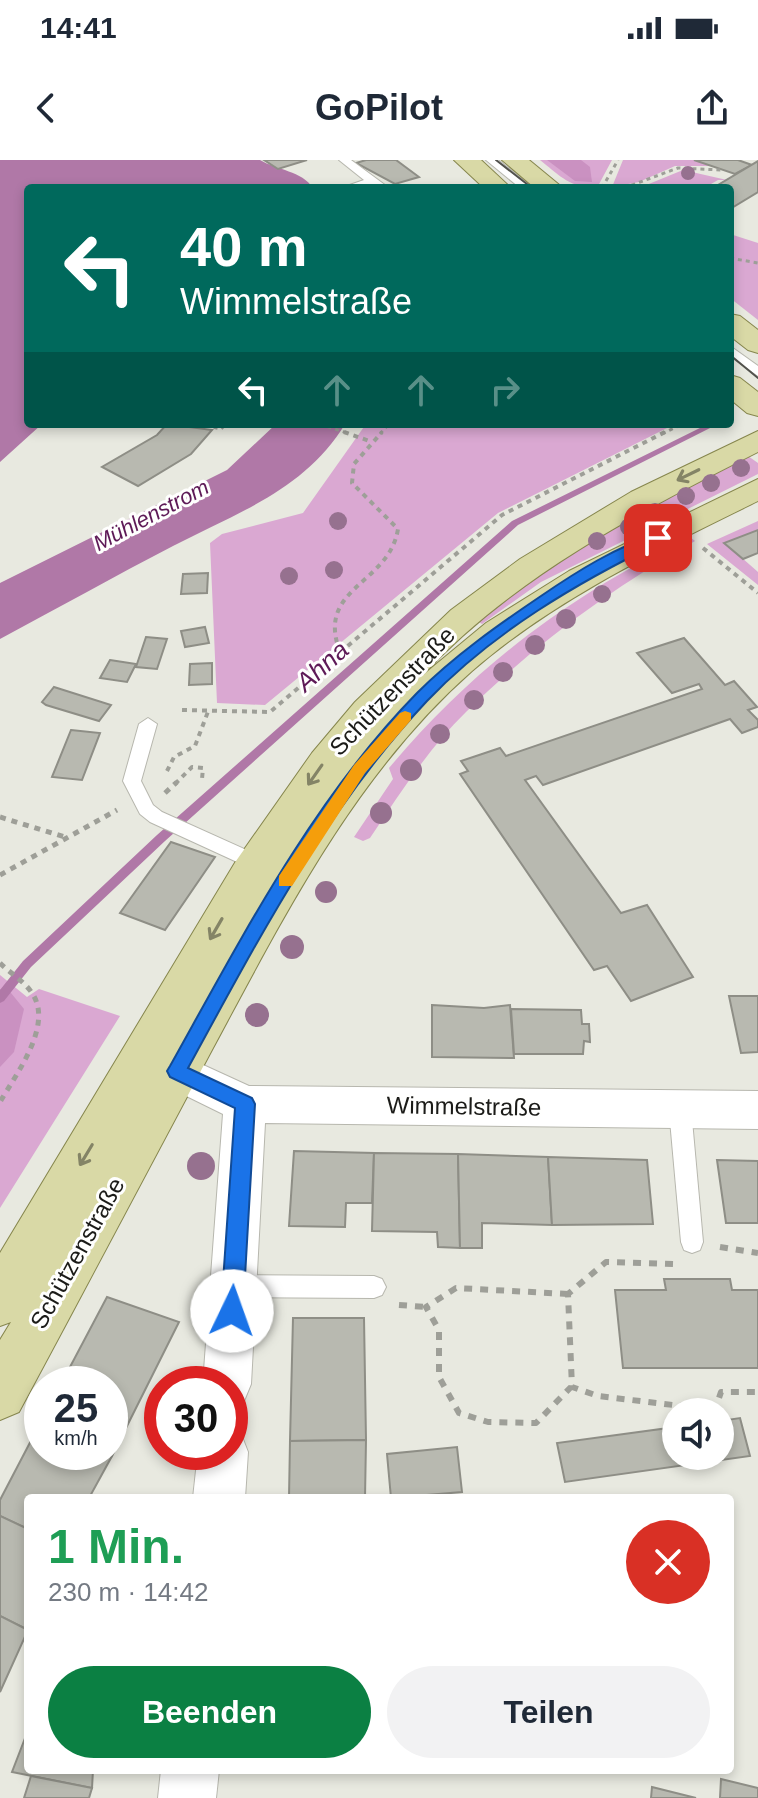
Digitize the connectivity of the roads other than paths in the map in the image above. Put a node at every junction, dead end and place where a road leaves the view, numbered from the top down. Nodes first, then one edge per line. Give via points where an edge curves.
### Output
1 (344, 160) edge
2 (466, 160) edge
3 (491, 160) edge
4 (514, 160) edge
5 (371, 181) junction
6 (361, 184) edge
7 (376, 184) edge
8 (494, 184) edge
9 (522, 184) edge
10 (546, 184) edge
11 (734, 325) edge
12 (758, 344) edge
13 (734, 353) edge
14 (758, 372) edge
15 (734, 387) edge
16 (758, 407) edge
17 (758, 440) edge
18 (758, 489) edge
19 (148, 724) dead end
20 (234, 853) junction
21 (160, 1065) junction
22 (245, 1104) junction
23 (680, 1109) junction
24 (758, 1110) edge
25 (692, 1242) dead end
26 (233, 1286) junction
27 (374, 1287) dead end
28 (0, 1301) edge
29 (228, 1366) edge
30 (0, 1393) edge
31 (221, 1470) edge
32 (219, 1494) edge
33 (190, 1774) edge
34 (187, 1798) edge

1 - 5 lane
2 - 8 main road
3 - 9 lane
4 - 10 main road
5 - 6 lane
5 - 7 lane
11 - 12 main road
13 - 14 lane
15 - 16 main road
17 -> 20 main road, Schützenstraße via 613,514 462,618 398,678 322,765
18 - 21 main road, Schützenstraße via 583,574 500,630 423,696 360,769
19 - 20 lane via 132,781 148,794 156,817
20 -> 21 main road, Schützenstraße
21 - 22 street, Wimmelstraße
21 -> 28 main road, Schützenstraße
21 - 30 main road, Schützenstraße
22 - 23 street, Wimmelstraße
22 - 26 street
23 - 24 street, Wimmelstraße
23 - 25 lane
26 - 27 lane
26 - 29 street
31 - 32 street
33 - 34 street

